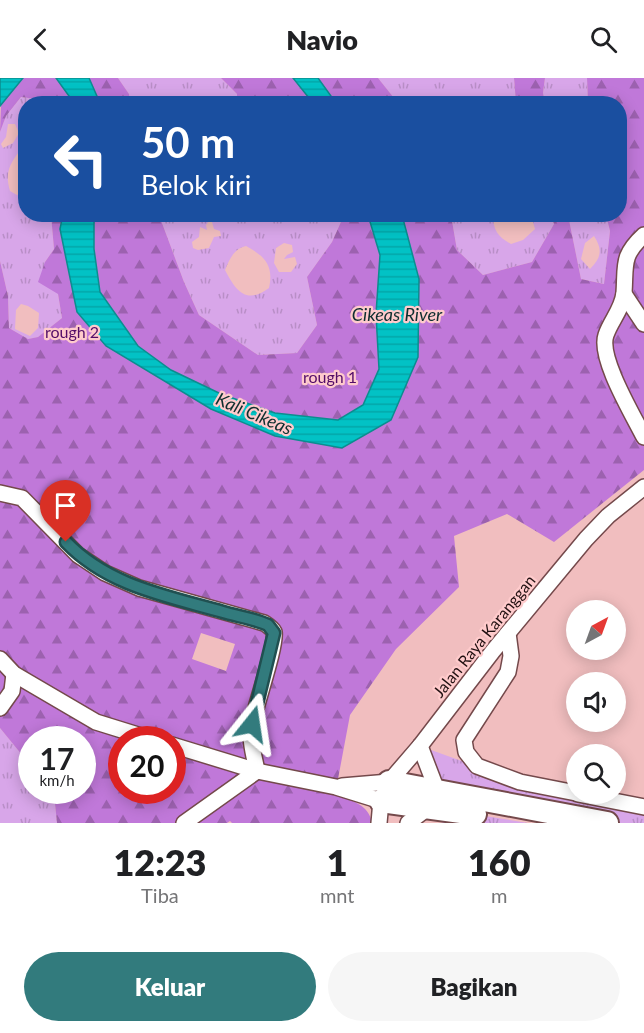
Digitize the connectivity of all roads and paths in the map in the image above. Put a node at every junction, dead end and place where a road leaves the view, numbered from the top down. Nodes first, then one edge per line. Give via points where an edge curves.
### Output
1 (644, 235) edge
2 (624, 294) junction
3 (644, 324) edge
4 (644, 437) edge
5 (644, 487) edge
6 (0, 494) edge
7 (508, 633) junction
8 (0, 659) edge
9 (14, 674) junction
10 (0, 708) edge
11 (109, 726) edge
12 (420, 746) junction
13 (186, 749) edge
14 (257, 771) junction
15 (566, 791) edge
16 (434, 800) junction
17 (383, 802) edge
18 (626, 803) edge
19 (644, 807) edge
20 (184, 823) edge
21 (408, 823) edge
22 (528, 823) edge
23 (607, 823) edge

1 - 2 street via 625,261
2 - 3 street
2 - 4 street via 604,348
5 - 7 street, Jalan Raya Karanggan via 608,516
6 - 14 street via 21,498 78,555 105,573 139,588 264,623 273,630 250,739
7 - 12 street, Jalan Raya Karanggan
7 - 15 street via 508,672 464,740 466,752 477,766 520,782
8 - 9 street
9 - 10 street via 12,691
9 - 11 street
12 - 16 street
12 - 17 street, Jalan Raya Karanggan
13 - 14 street
14 - 17 street via 336,787
14 - 20 street
16 - 17 highway
16 - 21 street
16 - 22 highway
16 - 23 highway
18 - 19 street

